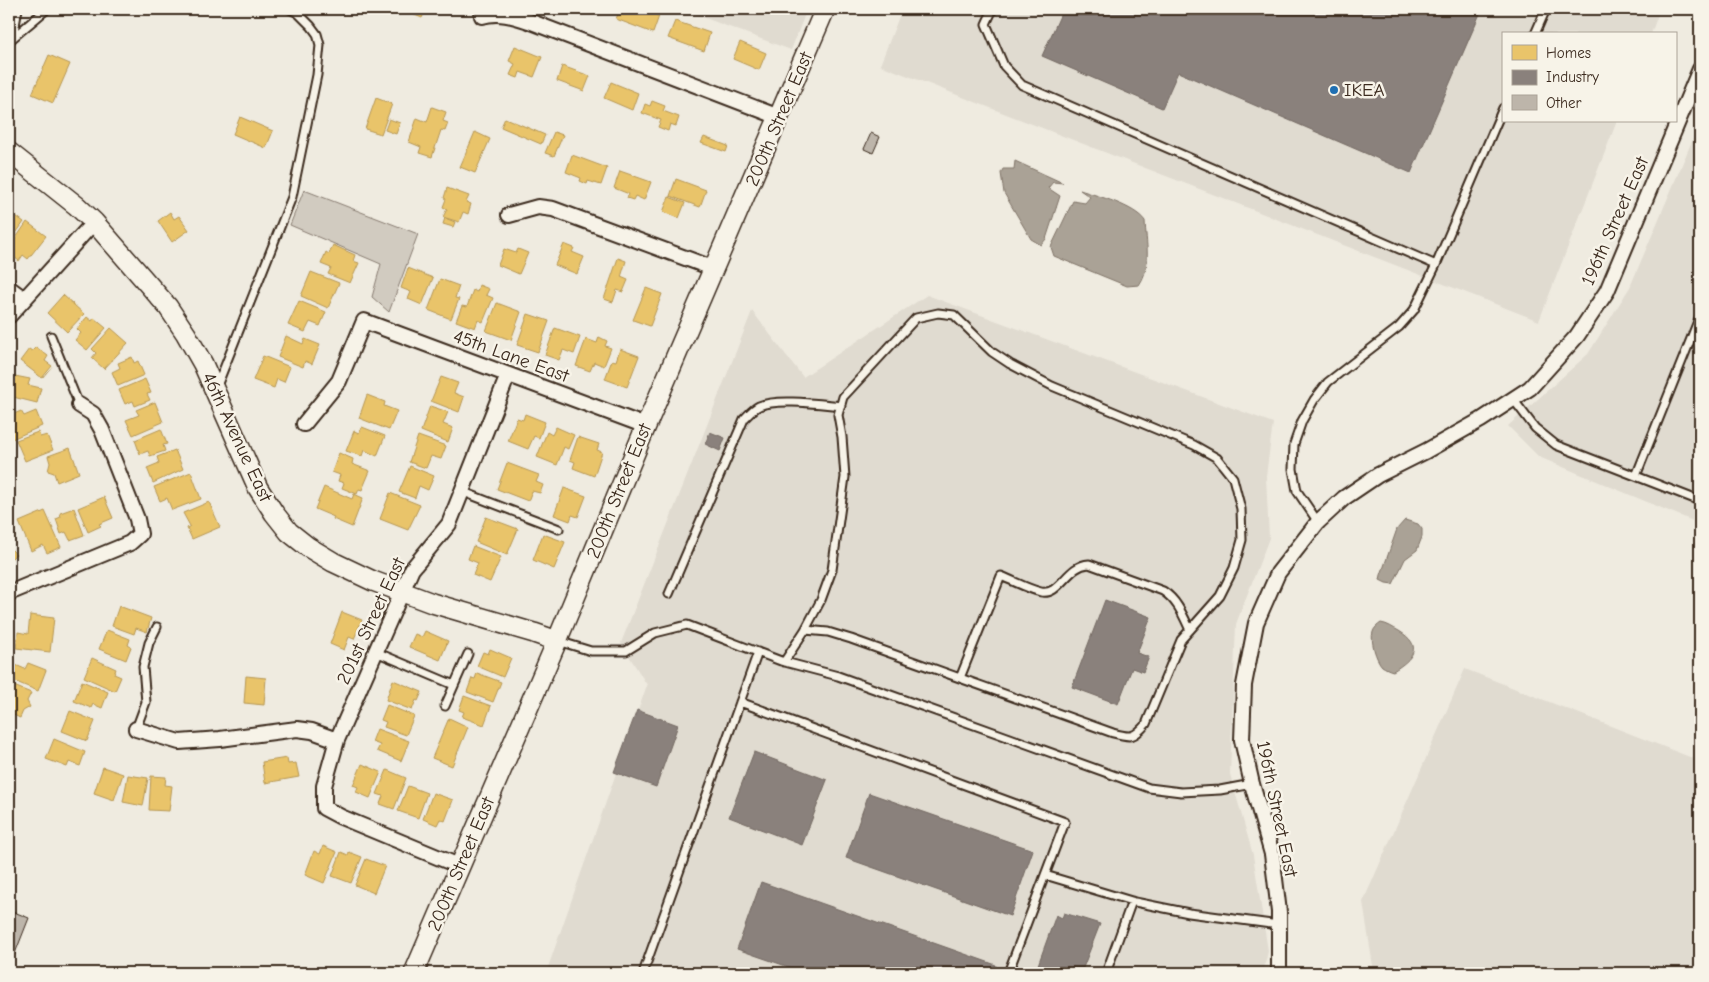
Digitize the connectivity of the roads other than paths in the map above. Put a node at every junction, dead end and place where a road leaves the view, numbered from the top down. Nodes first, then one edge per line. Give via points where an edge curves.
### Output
1 (18, 9) edge
2 (47, 9) edge
3 (290, 9) edge
4 (825, 9) edge
5 (993, 9) edge
6 (1546, 9) edge
7 (482, 16) dead end
8 (1536, 32) edge
9 (11, 39) edge
10 (1700, 69) edge
11 (1502, 110) edge
12 (779, 117) junction
13 (9, 152) edge
14 (509, 215) dead end
15 (94, 222) junction
16 (1436, 265) junction
17 (715, 269) junction
18 (9, 288) edge
19 (24, 300) junction
20 (9, 316) edge
21 (1700, 316) edge
22 (51, 336) dead end
23 (508, 374) junction
24 (215, 391) junction
25 (1513, 399) junction
26 (79, 405) joint
27 (841, 406) junction
28 (304, 424) dead end
29 (646, 426) junction
30 (1636, 476) junction
31 (462, 491) junction
32 (1700, 501) edge
33 (1318, 522) junction
34 (559, 529) dead end
35 (9, 592) edge
36 (402, 592) junction
37 (669, 594) dead end
38 (157, 626) dead end
39 (805, 630) junction
40 (1190, 630) junction
41 (557, 641) junction
42 (376, 652) junction
43 (758, 652) junction
44 (468, 654) dead end
45 (784, 662) junction
46 (960, 678) junction
47 (454, 685) junction
48 (740, 702) junction
49 (445, 706) dead end
50 (136, 729) joint
51 (337, 740) junction
52 (1252, 784) junction
53 (459, 866) junction
54 (1045, 875) junction
55 (1132, 901) junction
56 (1279, 925) junction
57 (414, 973) edge
58 (643, 973) edge
59 (1008, 973) edge
60 (1106, 973) edge
61 (1279, 973) edge

1 - 9 lane
2 - 9 lane
3 - 24 lane via 298,12 317,34 320,45 318,75 292,197
4 - 12 street, 200th Street East
5 - 16 lane via 986,24 1004,66 1022,85
6 - 8 lane
7 - 12 street via 491,13 512,15
10 - 25 street, 196th Street East via 1607,291 1577,336 1530,388
11 - 16 lane
12 - 17 street, 200th Street East
13 - 15 street, 46th Avenue East
14 - 17 street via 538,207 553,209
15 - 19 street
15 - 24 street, 46th Avenue East via 168,307 186,334
16 - 33 lane via 1414,310 1399,327 1328,382 1302,422 1294,444 1293,469 1297,491
17 - 29 street, 200th Street East
18 - 19 street
19 - 20 street
21 - 30 lane
22 - 26 lane
23 - 28 street, 45th Lane East via 364,321 338,381
23 - 29 street, 45th Lane East
23 - 31 street, 201st Street East
24 - 36 street, 46th Avenue East via 258,488 289,532 333,562
25 - 30 lane via 1535,428 1556,445
25 - 33 street, 196th Street East via 1426,451 1378,474
26 - 35 street via 92,414 102,430 140,534 130,543
27 - 37 lane via 774,403 761,405 748,414
27 - 39 lane via 838,415 845,477 832,570
27 - 40 lane via 844,397 916,318 938,313 954,315 992,352 1010,364 1052,386 1194,445 1217,458 1233,478 1241,509 1242,540 1234,568 1220,596
29 - 41 street, 200th Street East
30 - 32 lane
31 - 34 lane
31 - 36 street, 201st Street East via 449,524 412,569
33 - 52 street, 196th Street East via 1278,573 1256,623 1244,685 1242,740
36 - 41 street, 46th Avenue East
36 - 42 street, 201st Street East
38 - 50 lane via 143,666 146,702
39 - 45 lane
39 - 46 lane via 828,632
40 - 46 lane via 1181,640 1146,724 1138,734 1128,737
40 - 46 lane via 1179,607 1163,591 1089,564 1074,569 1051,591 1043,592 1001,576
41 - 43 lane via 591,651 626,651 655,633 687,625
41 - 53 street, 200th Street East
42 - 47 lane
42 - 51 street, 201st Street East
43 - 45 lane
43 - 48 lane
44 - 47 lane
45 - 52 lane via 838,676 1149,788 1181,792
47 - 49 lane
48 - 54 lane via 1066,822
48 - 58 lane
50 - 51 street via 179,742 297,729
51 - 53 street, 201st Street East via 324,786 324,808
52 - 56 street, 196th Street East via 1272,854
53 - 57 street, 200th Street East
54 - 55 lane
54 - 59 lane
55 - 56 lane via 1189,913
55 - 60 lane
56 - 61 street, 196th Street East

